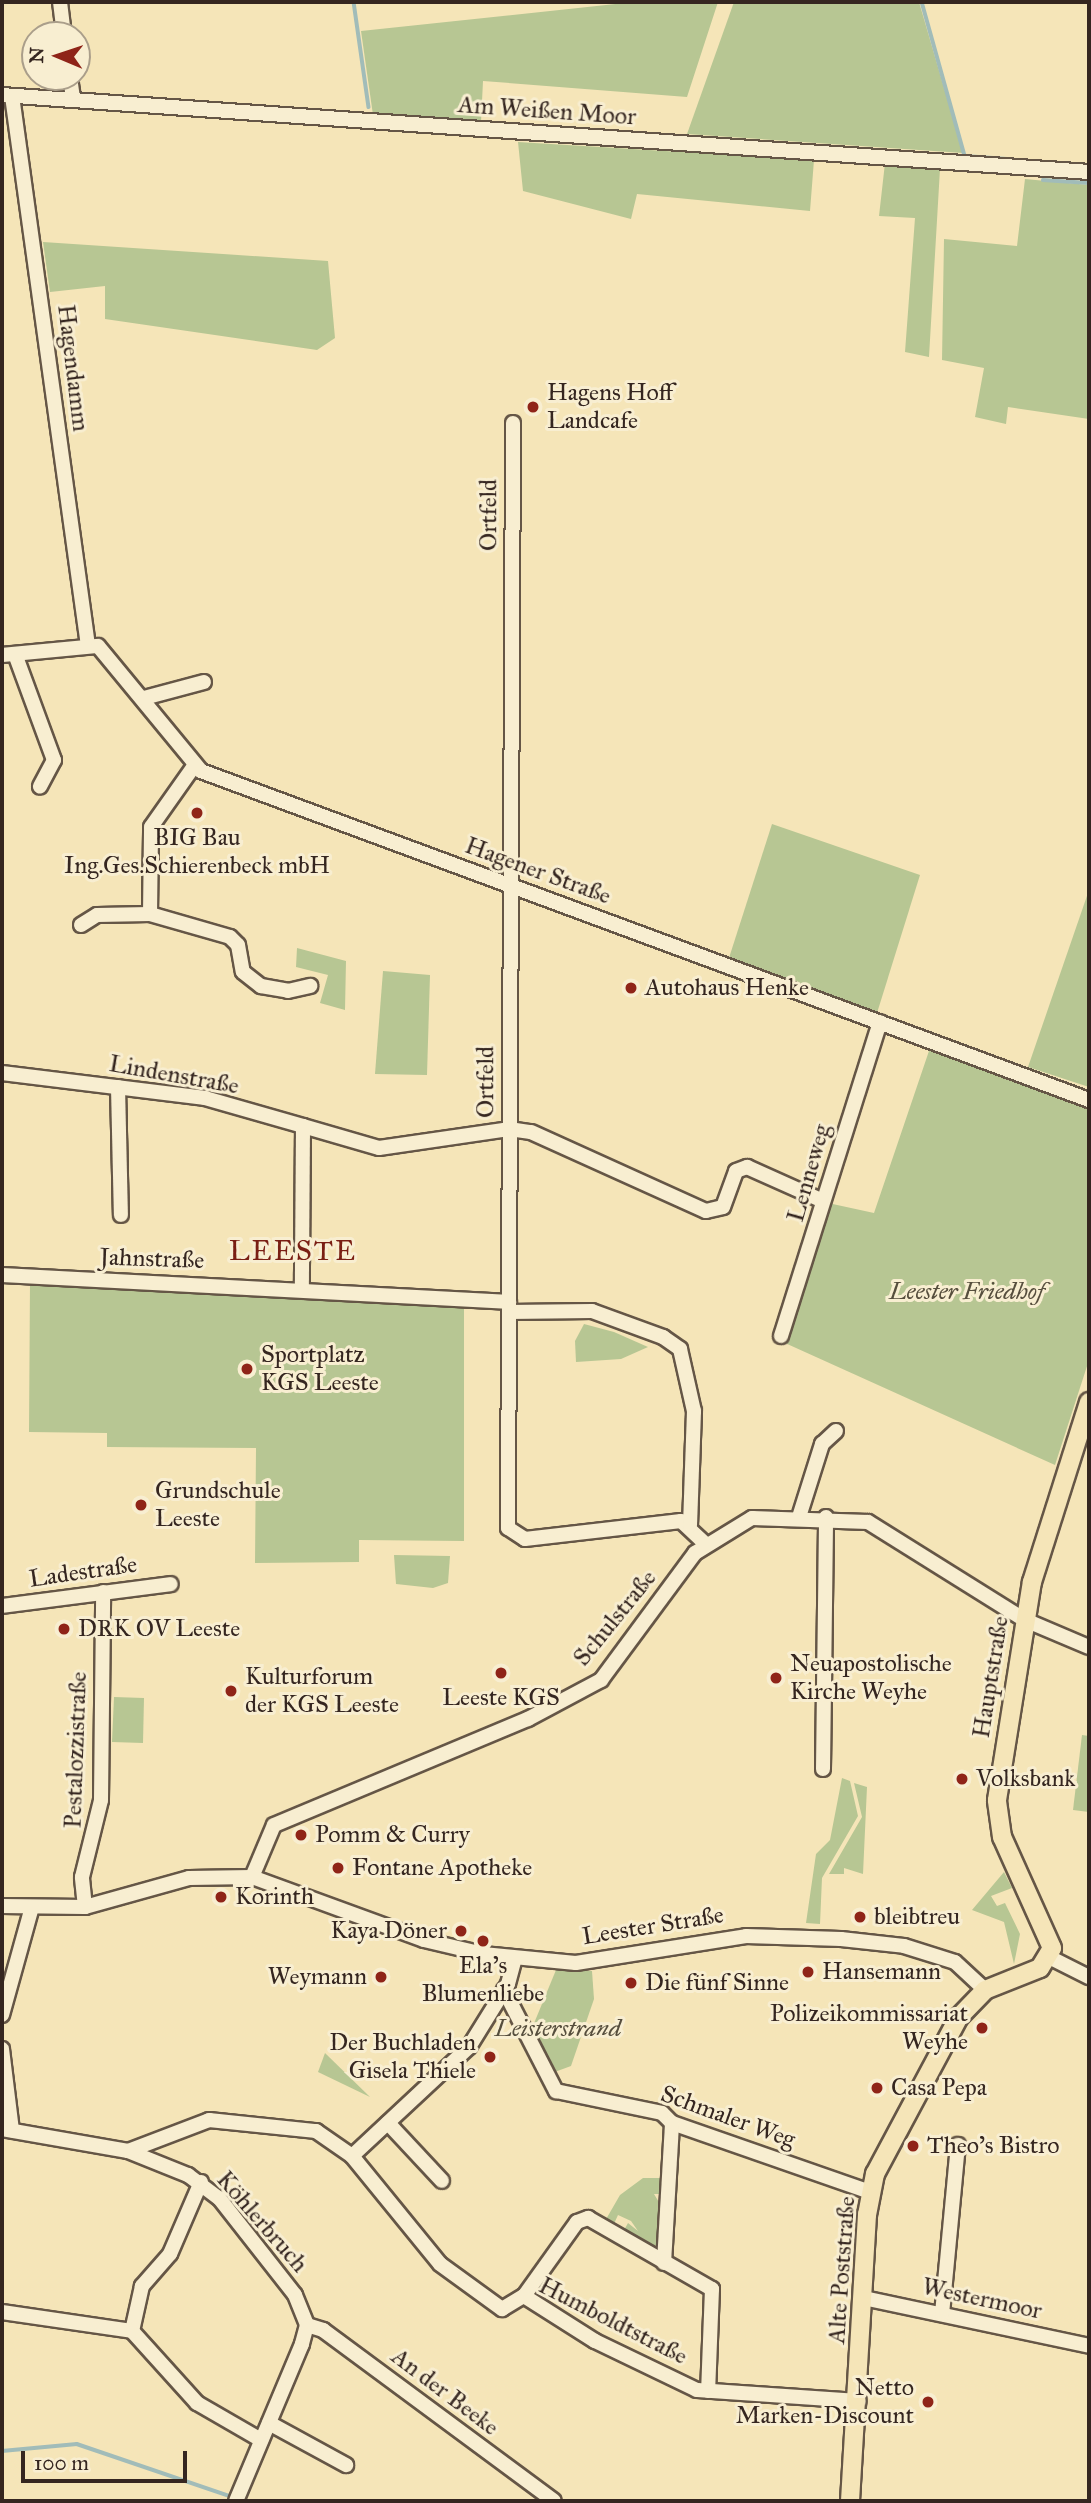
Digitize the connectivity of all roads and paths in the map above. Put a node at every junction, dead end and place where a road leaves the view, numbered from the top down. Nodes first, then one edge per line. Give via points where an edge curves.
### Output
1 (60, 2) edge
2 (62, 21) edge
3 (72, 91) edge
4 (7, 96) edge
5 (73, 99) junction
6 (1089, 172) edge
7 (513, 423) dead end
8 (88, 646) junction
9 (8, 654) edge
10 (204, 682) dead end
11 (144, 698) junction
12 (194, 766) junction
13 (40, 786) dead end
14 (510, 885) junction
15 (150, 914) junction
16 (81, 925) dead end
17 (310, 986) dead end
18 (880, 1022) junction
19 (2, 1073) edge
20 (118, 1087) junction
21 (1089, 1100) edge
22 (303, 1126) junction
23 (509, 1129) junction
24 (823, 1201) junction
25 (121, 1215) dead end
26 (2, 1275) edge
27 (302, 1287) junction
28 (509, 1307) junction
29 (781, 1336) dead end
30 (1089, 1402) edge
31 (836, 1431) dead end
32 (799, 1517) junction
33 (826, 1517) junction
34 (690, 1525) junction
35 (705, 1543) junction
36 (171, 1584) dead end
37 (103, 1592) junction
38 (2, 1606) edge
39 (1025, 1620) junction
40 (1089, 1647) edge
41 (823, 1769) dead end
42 (252, 1877) junction
43 (2, 1906) edge
44 (32, 1907) junction
45 (85, 1907) junction
46 (1049, 1956) junction
47 (515, 1958) junction
48 (1089, 1977) edge
49 (505, 1990) junction
50 (985, 1990) junction
51 (2, 2015) edge
52 (2, 2049) edge
53 (388, 2123) junction
54 (672, 2123) junction
55 (7, 2129) edge
56 (958, 2145) dead end
57 (128, 2151) junction
58 (352, 2156) junction
59 (442, 2181) dead end
60 (201, 2182) junction
61 (213, 2192) junction
62 (870, 2192) junction
63 (193, 2208) junction
64 (664, 2263) junction
65 (524, 2297) junction
66 (864, 2298) junction
67 (2, 2312) edge
68 (942, 2314) junction
69 (307, 2325) junction
70 (132, 2331) junction
71 (1089, 2346) edge
72 (709, 2391) junction
73 (859, 2401) junction
74 (269, 2423) junction
75 (261, 2440) junction
76 (346, 2465) dead end
77 (236, 2501) edge
78 (554, 2501) edge
79 (850, 2501) edge

1 - 2 street
3 - 5 street
4 - 5 street, Am Weißen Moor
4 - 8 street, Hagendamm
5 - 6 street, Am Weißen Moor
7 - 14 street, Ortfeld
8 - 9 street
8 - 11 street via 108,654
9 - 13 street via 54,760
10 - 11 street
11 - 12 street
12 - 14 street, Hagener Straße
12 - 15 street via 151,827
14 - 18 street, Hagener Straße
14 - 23 street, Ortfeld
15 - 16 street via 97,915
15 - 17 street via 230,937 238,945 243,972 261,986 288,991
18 - 21 street, Hagener Straße
18 - 24 street, Lenneweg
19 - 20 street, Lindenstraße
20 - 22 street, Lindenstraße via 205,1098
20 - 25 street
22 - 23 street, Lindenstraße via 379,1148
22 - 27 street
23 - 24 street via 531,1132 706,1211 723,1207 736,1171 747,1167
23 - 28 street, Ortfeld
24 - 29 street, Lenneweg
26 - 27 street, Jahnstraße
27 - 28 street, Jahnstraße
28 - 34 street, Jahnstraße via 592,1311 663,1337 680,1349 689,1368 694,1411
28 - 34 street, Ortfeld via 508,1528 514,1537 673,1521
30 - 39 main road, Hauptstraße
31 - 32 street via 822,1444
32 - 33 street, Schulstraße
32 - 35 street, Schulstraße via 752,1518
33 - 39 street, Schulstraße via 868,1522
33 - 41 street
34 - 35 street
35 - 42 street, Schulstraße via 601,1680 528,1719 274,1825
36 - 37 street, Ladestraße
37 - 38 street, Ladestraße
37 - 45 street, Pestalozzistraße via 101,1800 82,1877
39 - 40 street, Schulstraße
39 - 46 main road, Hauptstraße via 998,1821 1046,1924
42 - 45 street, Leester Straße via 189,1878
42 - 47 street, Leester Straße via 424,1940
43 - 44 street, Leester Straße
44 - 45 street, Leester Straße
44 - 51 street
46 - 48 street
46 - 50 main road via 1040,1968
47 - 49 street
47 - 50 street, Leester Straße via 576,1963 746,1936 821,1937 904,1946 955,1962
49 - 53 street via 470,2047
49 - 54 street, Schmaler Weg via 555,2091 662,2113
50 - 62 main road, Alte Poststraße via 959,2017 918,2089
52 - 55 street
53 - 58 street
53 - 59 street
54 - 62 street, Schmaler Weg
54 - 64 street
55 - 57 street, Köhlerbruch
56 - 68 street
57 - 58 street via 209,2120 316,2132
57 - 60 street, Köhlerbruch
58 - 65 street, Humboldtstraße via 409,2222 414,2238 494,2306 509,2307
60 - 61 street, Köhlerbruch
60 - 63 street
61 - 63 street
61 - 69 street, Köhlerbruch via 295,2295
62 - 66 main road, Alte Poststraße
63 - 70 street via 170,2253 142,2286
64 - 65 street via 588,2218 578,2221
64 - 72 street via 712,2289
65 - 72 street, Humboldtstraße via 595,2341
66 - 68 street, Westermoor
66 - 73 main road, Alte Poststraße
67 - 70 street
68 - 71 street, Westermoor
69 - 74 street
69 - 78 street, An der Beeke via 323,2330
70 - 75 street via 197,2403
72 - 73 street, Humboldtstraße
73 - 79 main road, Alte Poststraße
74 - 75 street
74 - 76 street
75 - 77 street

